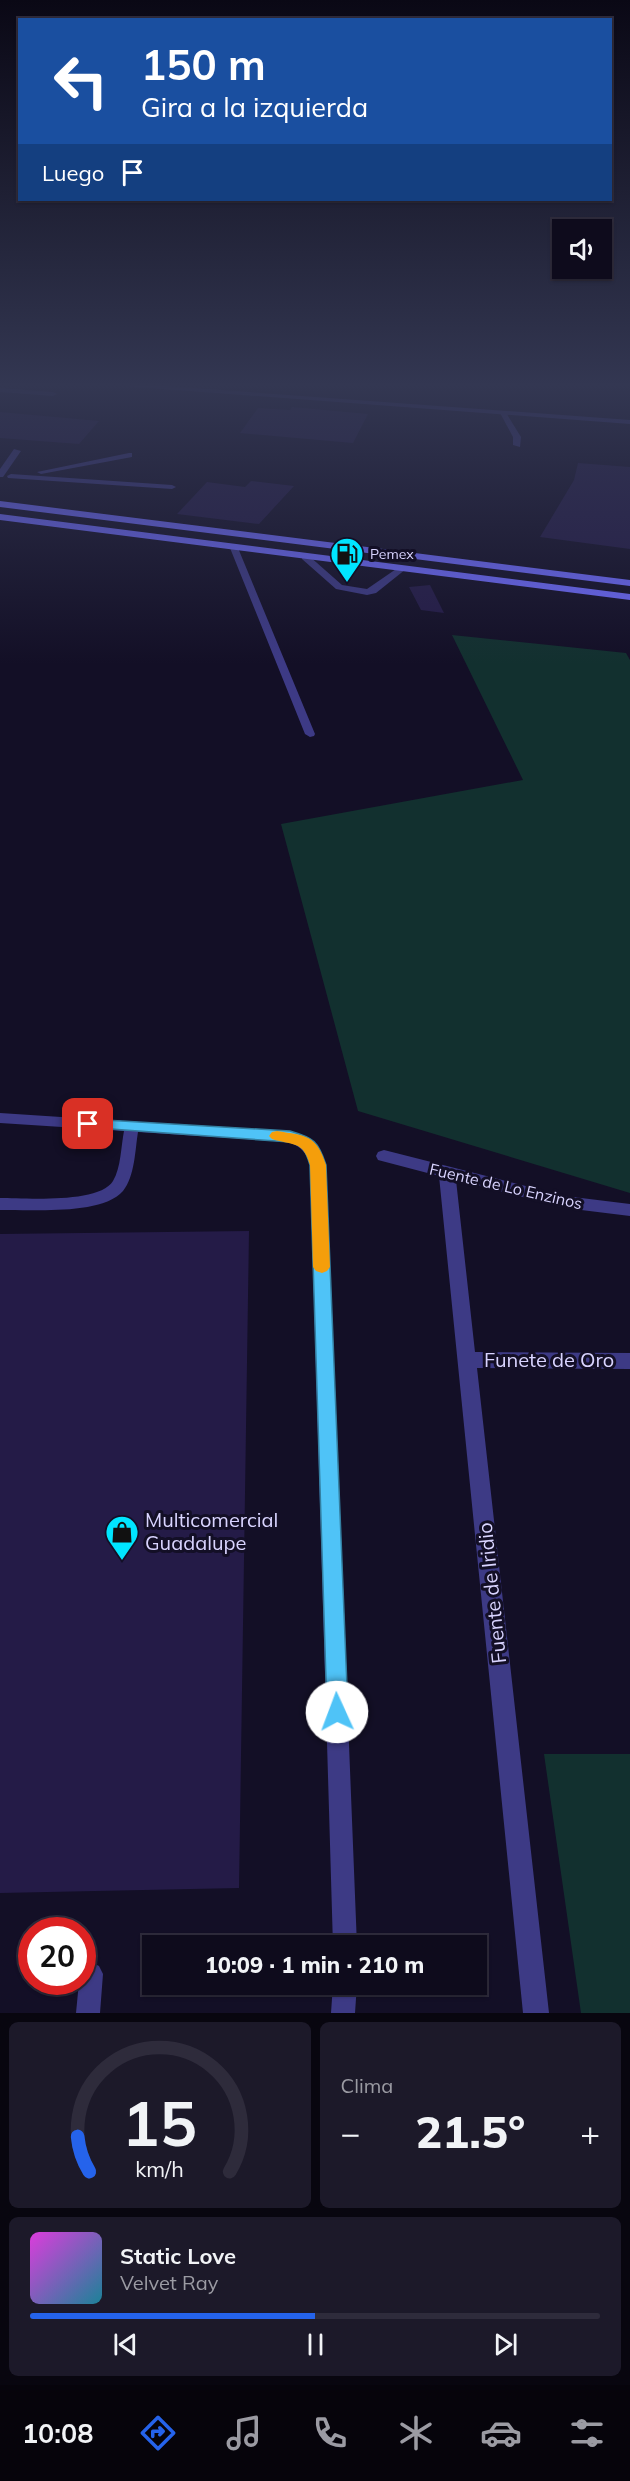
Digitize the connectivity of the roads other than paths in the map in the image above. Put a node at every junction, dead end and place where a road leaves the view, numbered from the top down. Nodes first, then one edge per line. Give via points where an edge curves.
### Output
1 (17, 476) edge
2 (0, 477) edge
3 (11, 477) junction
4 (172, 487) dead end
5 (0, 504) edge
6 (0, 517) edge
7 (234, 548) junction
8 (305, 557) junction
9 (497, 566) junction
10 (402, 569) junction
11 (586, 577) junction
12 (490, 580) junction
13 (630, 583) edge
14 (582, 591) junction
15 (630, 597) edge
16 (310, 734) dead end
17 (0, 1118) edge
18 (132, 1127) junction
19 (384, 1156) dead end
20 (447, 1174) junction
21 (0, 1204) edge
22 (630, 1210) edge
23 (468, 1360) junction
24 (630, 1361) edge
25 (345, 1935) edge
26 (89, 1995) edge
27 (344, 1995) edge
28 (88, 2013) edge
29 (342, 2013) edge
30 (536, 2013) edge

1 - 3 lane
2 - 3 lane
3 - 4 lane
5 - 9 main road
6 - 7 main road
7 - 8 main road
7 - 16 lane
8 - 10 main road
8 - 10 lane via 339,587 369,592
9 - 11 main road
9 - 12 main road
10 - 12 main road
11 - 13 main road
11 - 14 main road
12 - 14 main road
14 - 15 main road
17 - 18 lane
18 - 21 lane via 118,1186 108,1196 90,1201
18 - 25 lane via 290,1137 305,1141 314,1150 318,1165
19 - 20 street, Fuente de Lo Enzinos
20 - 22 street, Fuente de Lo Enzinos via 565,1202
20 - 23 street, Fuente de Iridio
23 - 24 street, Funete de Oro
23 - 30 street, Fuente de Iridio
26 - 28 lane
27 - 29 lane

